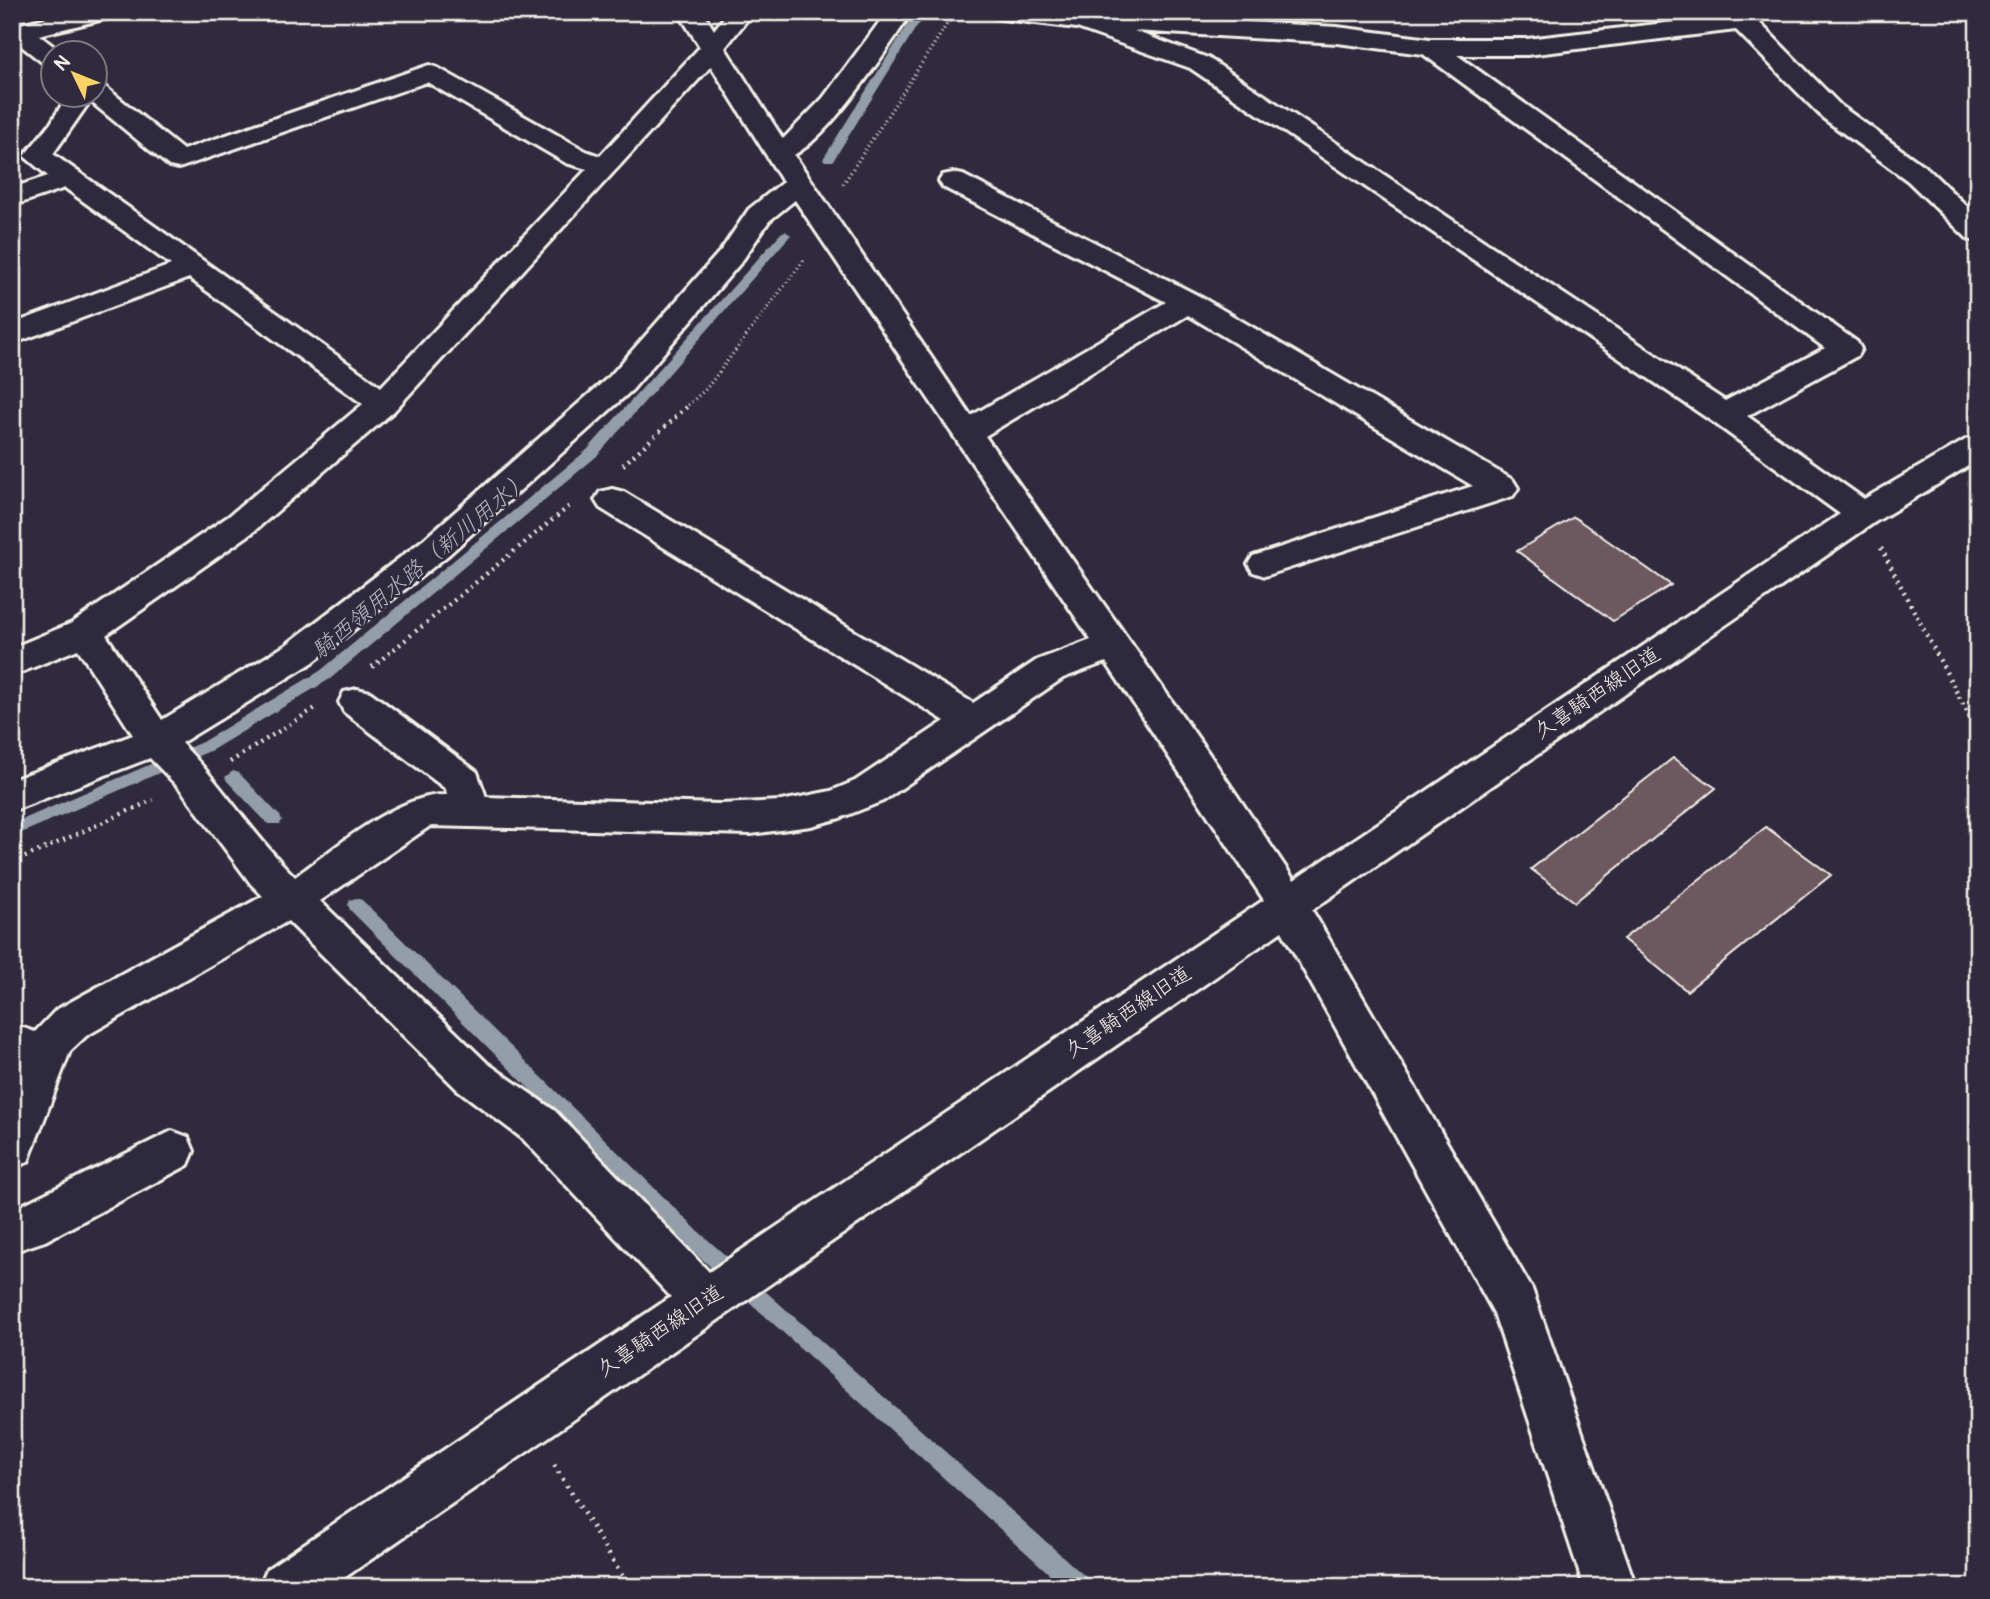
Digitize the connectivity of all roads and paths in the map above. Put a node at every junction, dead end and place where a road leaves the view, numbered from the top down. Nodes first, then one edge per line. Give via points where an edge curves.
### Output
1 (103, 12) edge
2 (690, 12) edge
3 (741, 12) edge
4 (900, 12) edge
5 (955, 12) edge
6 (1002, 12) edge
7 (1739, 17) edge
8 (1081, 21) junction
9 (25, 27) edge
10 (38, 42) edge
11 (1430, 47) junction
12 (713, 48) junction
13 (108, 103) edge
14 (73, 108) edge
15 (604, 166) junction
16 (788, 169) junction
17 (68, 178) junction
18 (953, 181) dead end
19 (838, 188) dead end
20 (12, 198) edge
21 (1978, 233) edge
22 (806, 257) dead end
23 (192, 267) junction
24 (1188, 302) junction
25 (12, 335) edge
26 (383, 404) junction
27 (1724, 415) junction
28 (965, 433) junction
29 (1978, 446) edge
30 (602, 490) junction
31 (1863, 513) junction
32 (1265, 564) dead end
33 (85, 632) junction
34 (1114, 646) junction
35 (12, 663) edge
36 (360, 687) joint
37 (320, 705) dead end
38 (974, 720) junction
39 (1978, 733) edge
40 (156, 741) junction
41 (224, 765) dead end
42 (165, 794) dead end
43 (12, 796) edge
44 (470, 811) junction
45 (12, 863) edge
46 (293, 899) junction
47 (1287, 903) junction
48 (30, 1048) edge
49 (12, 1148) edge
50 (173, 1151) dead end
51 (12, 1231) edge
52 (705, 1300) junction
53 (527, 1421) junction
54 (285, 1587) edge
55 (629, 1587) edge
56 (1610, 1587) edge

1 - 9 street
2 - 12 street
3 - 12 street
4 - 16 street via 798,142
5 - 19 path via 850,177
6 - 8 street
7 - 11 street via 1527,47
7 - 21 street via 1832,112 1918,175
8 - 11 street via 1337,35
8 - 27 street via 1199,63
9 - 10 street
11 - 27 street via 1846,349
12 - 15 street
12 - 16 street
13 - 15 street via 179,160 429,73 576,157
14 - 17 street via 38,156
15 - 26 street
16 - 28 street
16 - 40 street via 732,255 621,383 435,548 299,654
17 - 20 street
17 - 23 street
18 - 24 street
22 - 30 path via 706,389
23 - 25 street
23 - 26 street
24 - 28 street
24 - 32 street via 1502,488
26 - 33 street via 242,524
27 - 31 street
28 - 34 street
29 - 31 street, 久喜騎西線旧道
30 - 36 path
30 - 38 street
31 - 39 path
31 - 47 street, 久喜騎西線旧道
33 - 35 street
33 - 40 street
34 - 38 street via 1050,669
34 - 47 street
36 - 44 street via 463,782
37 - 41 path
38 - 44 street via 869,791 843,804 778,818
40 - 43 street
40 - 46 street via 195,781 265,873
42 - 45 path
44 - 46 street via 425,812 405,821
46 - 48 street via 71,1023 52,1040
46 - 52 street via 472,1076 539,1125
47 - 52 street, 久喜騎西線旧道
47 - 56 street via 1515,1304
48 - 49 street
50 - 51 street
52 - 53 street, 久喜騎西線旧道
53 - 54 street, 久喜騎西線旧道
53 - 55 path

